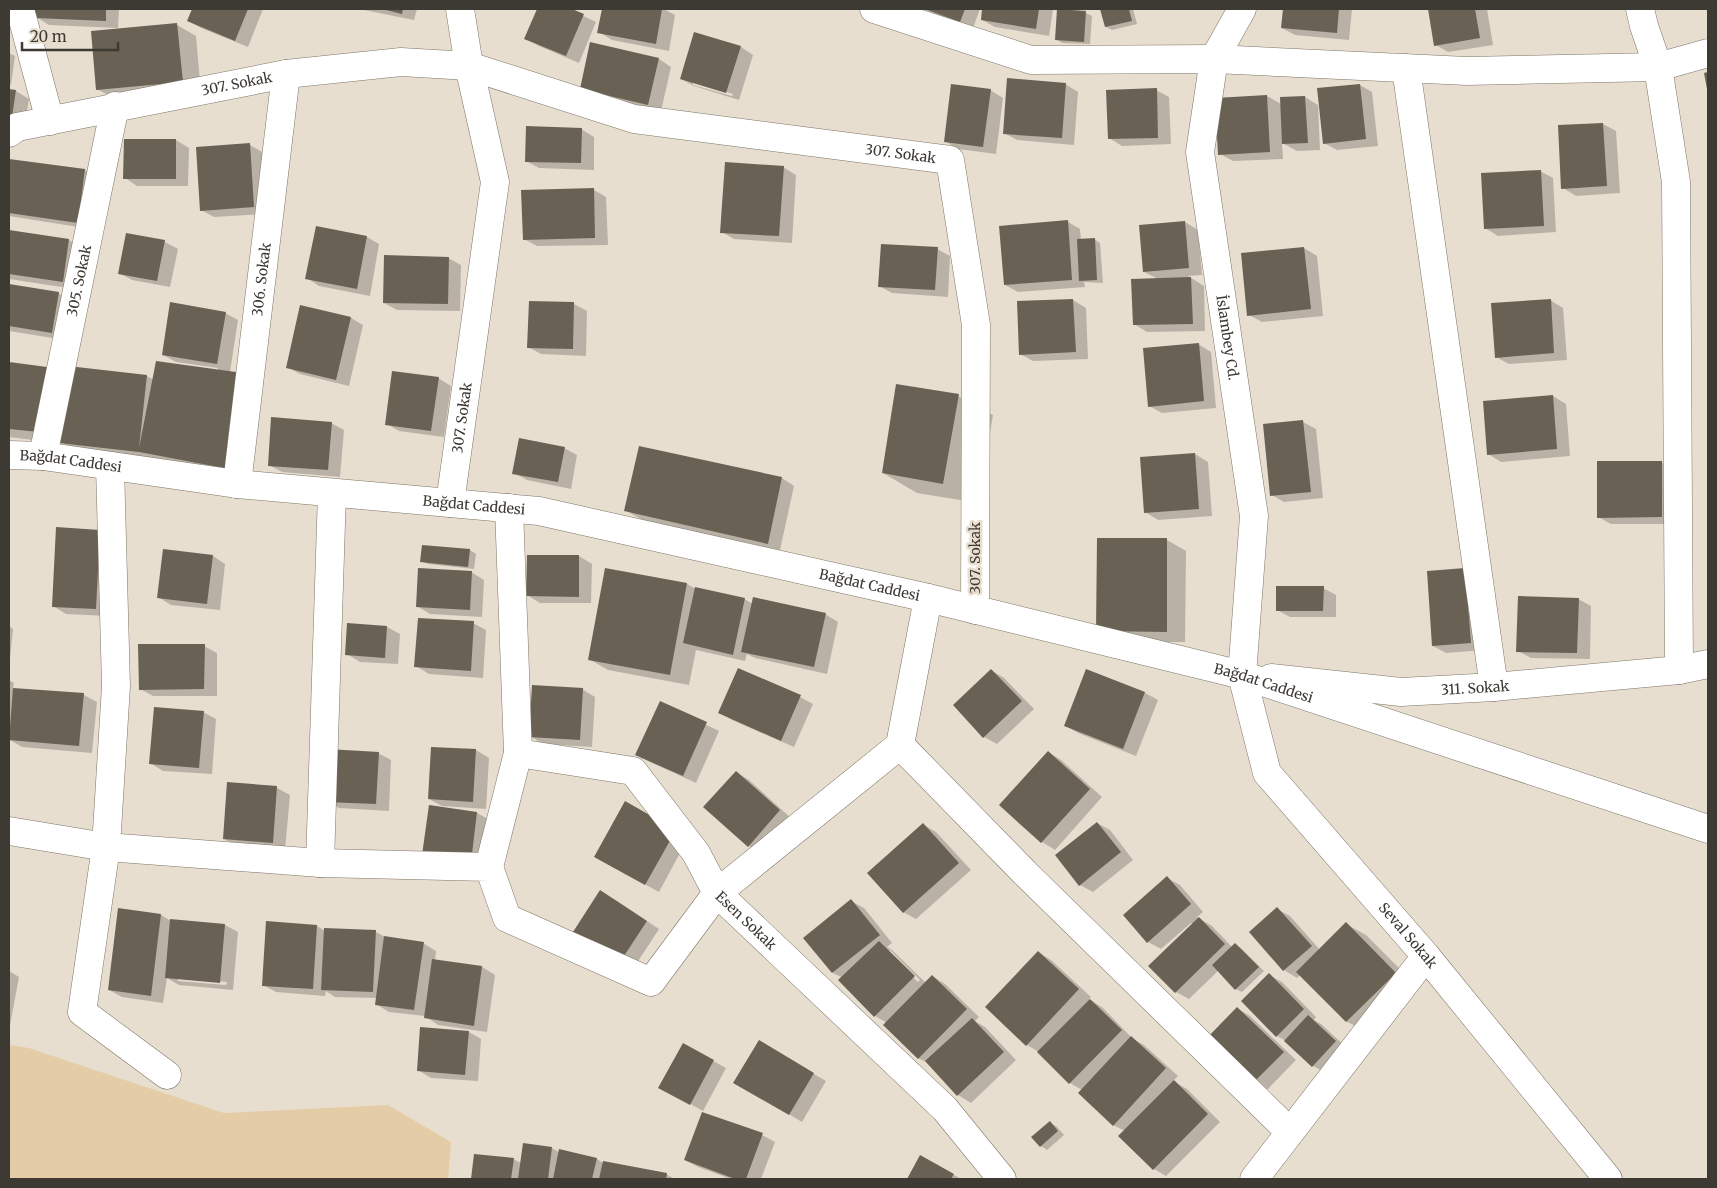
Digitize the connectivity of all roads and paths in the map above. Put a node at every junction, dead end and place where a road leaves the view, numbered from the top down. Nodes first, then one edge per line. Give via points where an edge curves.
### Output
1 (20, 9) edge
2 (460, 9) edge
3 (874, 9) edge
4 (1242, 9) edge
5 (1640, 9) edge
6 (1708, 53) edge
7 (1214, 59) junction
8 (469, 66) junction
9 (1658, 67) junction
10 (1406, 68) junction
11 (286, 74) junction
12 (115, 106) junction
13 (50, 120) junction
14 (9, 133) edge
15 (9, 455) edge
16 (42, 456) junction
17 (110, 466) junction
18 (237, 484) junction
19 (332, 493) junction
20 (450, 503) junction
21 (509, 508) junction
22 (928, 598) junction
23 (975, 610) junction
24 (1708, 664) edge
25 (1679, 670) junction
26 (1242, 675) junction
27 (1494, 687) junction
28 (900, 745) junction
29 (518, 753) junction
30 (1708, 829) edge
31 (9, 831) edge
32 (106, 847) junction
33 (320, 863) junction
34 (489, 868) junction
35 (717, 893) junction
36 (1426, 956) junction
37 (167, 1076) dead end
38 (1290, 1132) junction
39 (1002, 1179) edge
40 (1254, 1179) edge
41 (1608, 1179) edge

1 - 13 street
2 - 8 street, 307. Sokak
3 - 7 street via 1030,60
4 - 7 street, İslambey Cd.
5 - 9 street
6 - 9 street
7 - 10 street
7 - 26 street, İslambey Cd. via 1200,152 1254,516
8 - 11 street, 307. Sokak via 402,62
8 - 20 street, 307. Sokak via 495,182
8 - 23 street, 307. Sokak via 634,119 950,160 976,325
9 - 10 street via 1467,71
9 - 25 street via 1676,182
10 - 27 street
11 - 12 street, 307. Sokak
11 - 18 street, 306. Sokak
12 - 13 street, 307. Sokak
12 - 16 street, 305. Sokak
13 - 14 street, 307. Sokak via 17,127
15 - 16 street, Bağdat Caddesi
16 - 17 street, Bağdat Caddesi
17 - 18 street, Bağdat Caddesi
17 - 32 street via 116,686
18 - 19 street, Bağdat Caddesi
19 - 20 street, Bağdat Caddesi
19 - 33 street
20 - 21 street, Bağdat Caddesi
21 - 22 street, Bağdat Caddesi via 539,511
21 - 29 street
22 - 23 street, Bağdat Caddesi
22 - 28 street
23 - 26 street, Bağdat Caddesi
24 - 25 street, 311. Sokak
25 - 27 street, 311. Sokak
26 - 27 street, 311. Sokak via 1401,692
26 - 30 street, Bağdat Caddesi
26 - 36 street, Seval Sokak via 1267,773
28 - 35 street, Esen Sokak
28 - 38 street via 1025,873
29 - 34 street
29 - 35 street via 633,771 696,853
31 - 32 street
32 - 33 street
32 - 37 street via 82,1012
33 - 34 street
34 - 35 street via 507,918 652,982
35 - 39 street, Esen Sokak via 945,1109
36 - 38 street
36 - 41 street, Seval Sokak
38 - 40 street

